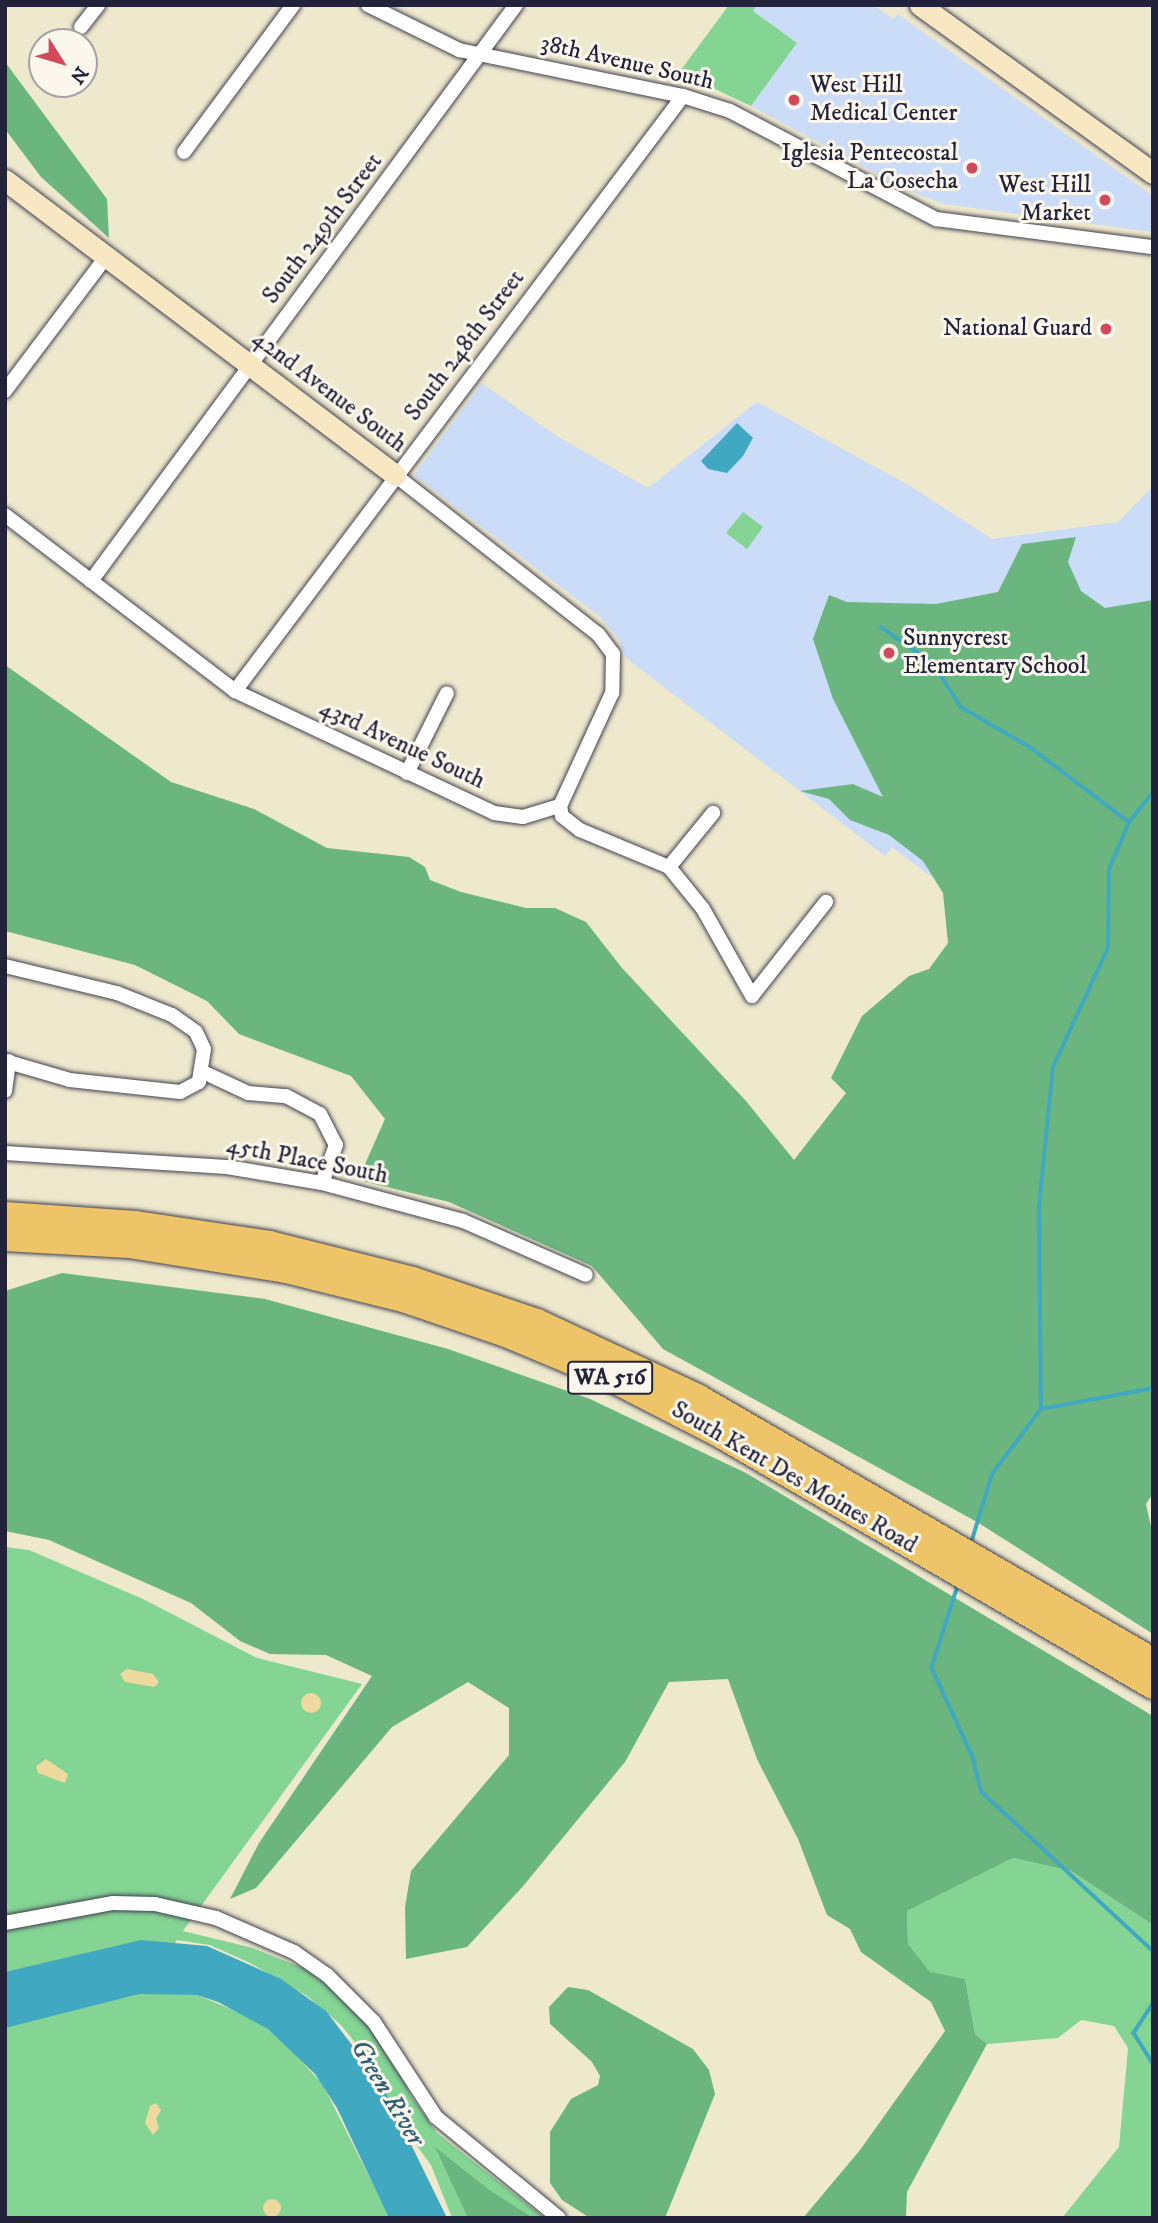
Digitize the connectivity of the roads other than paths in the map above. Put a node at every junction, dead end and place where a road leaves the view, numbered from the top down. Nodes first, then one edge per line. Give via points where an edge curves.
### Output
1 (98, 5) edge
2 (293, 5) edge
3 (368, 5) edge
4 (516, 5) edge
5 (930, 8) edge
6 (81, 27) dead end
7 (480, 53) junction
8 (683, 96) junction
9 (184, 152) dead end
10 (1153, 173) edge
11 (5, 180) edge
12 (1153, 247) edge
13 (106, 257) junction
14 (250, 364) junction
15 (5, 391) edge
16 (395, 475) junction
17 (5, 515) edge
18 (91, 581) junction
19 (235, 691) junction
20 (447, 693) dead end
21 (407, 773) junction
22 (560, 806) junction
23 (713, 813) dead end
24 (669, 867) junction
25 (826, 902) dead end
26 (5, 966) edge
27 (7, 1061) edge
28 (203, 1072) junction
29 (5, 1091) edge
30 (5, 1153) edge
31 (323, 1183) junction
32 (5, 1215) edge
33 (5, 1238) edge
34 (586, 1275) dead end
35 (1153, 1661) edge
36 (1153, 1686) edge
37 (5, 1923) edge
38 (559, 2218) edge

1 - 6 street
2 - 9 street
3 - 7 street, 38th Avenue South via 459,50
4 - 7 street, South 249th Street
5 - 10 street
7 - 8 street, 38th Avenue South
7 - 14 street, South 249th Street
8 - 12 street, 38th Avenue South via 730,111 926,216
8 - 16 street, South 248th Street
11 - 13 street, 42nd Avenue South
13 - 14 street, 42nd Avenue South
13 - 15 street
14 - 16 street, 42nd Avenue South
14 - 18 street, South 249th Street
16 - 19 street, South 248th Street
16 - 22 street, 42nd Avenue South via 598,634 613,654 612,693
17 - 18 street, 43rd Avenue South
18 - 19 street, 43rd Avenue South
19 - 21 street, 43rd Avenue South
20 - 21 street
21 - 22 street, 43rd Avenue South via 508,817
22 - 24 street via 562,816 580,830
23 - 24 street
24 - 25 street via 703,909 752,996
26 - 28 street via 117,993 172,1015 201,1039
27 - 28 street via 69,1080 170,1092 195,1088
27 - 29 street
28 - 31 street via 248,1093 286,1096 320,1114 336,1146
30 - 31 street, 45th Place South via 228,1167
31 - 34 street, 45th Place South via 463,1221
32 - 35 highway, South Kent Des Moines Road / WA 516 via 136,1224 270,1244 413,1280 537,1322 697,1397
33 - 36 highway, South Kent Des Moines Road / WA 516 via 129,1245 286,1270 406,1300 506,1334 606,1376 719,1434
37 - 38 street via 113,1903 155,1904 216,1918 295,1952 327,1975 374,2022 436,2117

